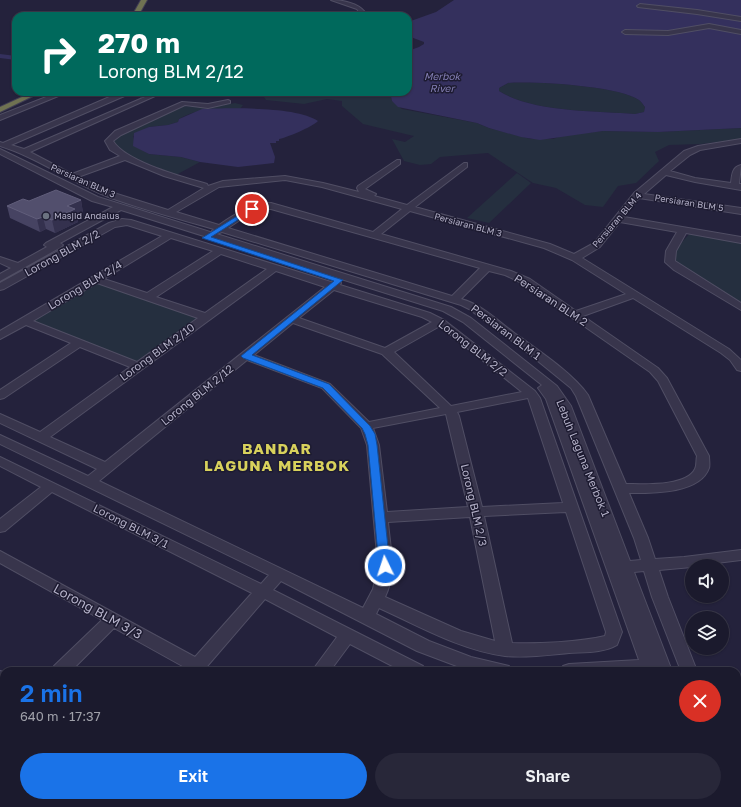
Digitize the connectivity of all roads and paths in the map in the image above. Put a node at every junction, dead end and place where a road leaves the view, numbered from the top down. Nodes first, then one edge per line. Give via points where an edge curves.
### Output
1 (144, 0) edge
2 (334, 0) edge
3 (640, 6) dead end
4 (137, 12) edge
5 (362, 12) edge
6 (741, 19) edge
7 (625, 32) dead end
8 (741, 32) edge
9 (20, 96) edge
10 (30, 96) edge
11 (55, 96) edge
12 (120, 96) edge
13 (152, 96) edge
14 (228, 102) dead end
15 (0, 105) edge
16 (0, 110) edge
17 (0, 118) edge
18 (741, 142) edge
19 (1, 147) edge
20 (24, 152) junction
21 (0, 156) edge
22 (125, 157) junction
23 (397, 162) dead end
24 (464, 166) dead end
25 (741, 167) edge
26 (663, 172) junction
27 (71, 177) junction
28 (204, 186) dead end
29 (738, 187) edge
30 (637, 195) junction
31 (411, 207) junction
32 (120, 209) junction
33 (741, 211) edge
34 (169, 213) junction
35 (618, 219) junction
36 (466, 220) dead end
37 (220, 228) junction
38 (683, 230) junction
39 (170, 234) junction
40 (375, 235) junction
41 (208, 236) junction
42 (741, 240) edge
43 (220, 251) junction
44 (576, 258) junction
45 (8, 264) edge
46 (487, 267) junction
47 (274, 268) junction
48 (0, 272) edge
49 (0, 278) edge
50 (95, 279) junction
51 (338, 281) junction
52 (0, 287) edge
53 (633, 295) junction
54 (148, 297) junction
55 (456, 299) junction
56 (741, 307) edge
57 (576, 315) junction
58 (205, 317) junction
59 (291, 319) junction
60 (24, 321) junction
61 (440, 322) junction
62 (0, 336) edge
63 (79, 343) junction
64 (386, 352) junction
65 (246, 356) junction
66 (138, 366) junction
67 (741, 368) edge
68 (531, 394) junction
69 (0, 395) edge
70 (448, 410) junction
71 (0, 418) edge
72 (366, 426) junction
73 (41, 437) junction
74 (0, 439) edge
75 (0, 460) edge
76 (106, 468) junction
77 (89, 482) junction
78 (51, 486) junction
79 (622, 489) junction
80 (571, 507) junction
81 (476, 512) junction
82 (379, 517) junction
83 (0, 527) edge
84 (741, 555) edge
85 (0, 556) edge
86 (650, 566) junction
87 (619, 567) junction
88 (279, 573) junction
89 (262, 592) junction
90 (377, 600) junction
91 (366, 618) junction
92 (112, 620) junction
93 (347, 636) junction
94 (504, 649) junction
95 (64, 667) edge
96 (192, 667) edge
97 (197, 667) edge
98 (323, 667) edge
99 (409, 667) edge
100 (483, 667) edge
101 (655, 667) edge
102 (687, 667) edge

1 - 4 highway
2 - 5 street via 359,8
3 - 6 street
7 - 8 street via 670,33 709,26
9 - 15 highway
10 - 16 highway
11 - 17 street
12 - 19 street
13 - 20 street
14 - 22 street via 208,106 184,104 114,135 109,141 110,146
18 - 26 street, Persiaran BLM 4 via 691,150
19 - 20 street, Persiaran BLM 3
19 - 32 street, Lebuh Laguna Merbok 1 via 91,198
20 - 27 street, Persiaran BLM 3
21 - 32 street, Lebuh Laguna Merbok 1 via 85,200
22 - 27 street
22 - 28 street
23 - 31 street via 364,185 361,190
24 - 31 street
25 - 29 street via 736,172
26 - 29 street
26 - 30 street, Persiaran BLM 4
27 - 34 street, Persiaran BLM 3 via 114,196
30 - 33 street, Persiaran BLM 5
30 - 35 street, Persiaran BLM 4
31 - 34 street, Persiaran BLM 3 via 307,181 280,178 220,184
31 - 36 street
31 - 40 street
31 - 44 street, Persiaran BLM 3 via 547,246
32 - 41 street, Lebuh Laguna Merbok 1
32 - 45 street
34 - 37 street, Persiaran BLM 3
35 - 38 street
35 - 44 street, Persiaran BLM 4 via 594,248
37 - 40 street, Persiaran BLM 2 via 249,210 268,206
37 - 41 street, Persiaran BLM 2
37 - 55 street, Persiaran BLM 1
38 - 42 street
38 - 56 street via 671,251 670,262
39 - 43 street, Lorong BLM 2/2
39 - 50 street, Lorong BLM 2/4
39 - 52 street, Lorong BLM 2/2 via 128,222 115,223
40 - 46 street, Persiaran BLM 2
41 - 51 street, Lebuh Laguna Merbok 1
43 - 47 street, Lorong BLM 2/2
43 - 54 street
44 - 53 street, Persiaran BLM 3
45 - 48 street
45 - 49 street
46 - 55 street
46 - 57 street, Persiaran BLM 2 via 520,277
47 - 51 street, Lorong BLM 2/2
47 - 58 street, Lorong BLM 2/10
50 - 54 street
50 - 60 street, Lorong BLM 2/4
51 - 59 street, Lorong BLM 2/12
51 - 61 street, Lorong BLM 2/2
51 - 87 street, Lebuh Laguna Merbok 1 via 452,317 548,392
53 - 57 street
53 - 67 street, Persiaran BLM 3 via 729,354
54 - 58 street
55 - 79 street, Persiaran BLM 1 via 473,306 579,390
57 - 79 street, Persiaran BLM 2 via 660,375 703,456 701,469 690,482 676,486
58 - 66 street, Lorong BLM 2/10
59 - 64 street, Lorong BLM 2/3
59 - 65 street, Lorong BLM 2/12
60 - 62 street, Lorong BLM 2/4
60 - 63 street
61 - 64 street
61 - 68 street, Lorong BLM 2/2
63 - 66 street
63 - 69 street
64 - 70 street, Lorong BLM 2/3
65 - 72 street via 326,386
65 - 76 street, Lorong BLM 2/12
66 - 73 street, Lorong BLM 2/10
68 - 70 street
68 - 80 street, Lorong BLM 2/2 via 538,404
70 - 72 street
70 - 81 street, Lorong BLM 2/3 via 453,416 458,432
71 - 73 street
72 - 82 street via 372,445
73 - 76 street
74 - 77 street
75 - 78 street, Lorong BLM 3/1
76 - 77 street, Lorong BLM 2/12
77 - 88 street
78 - 83 street
78 - 89 street, Lorong BLM 3/1
79 - 86 street, Persiaran BLM 1
80 - 81 street
80 - 94 street, Lorong BLM 2/2 via 612,626 613,636 608,642 592,645
81 - 82 street
81 - 94 street, Lorong BLM 2/3
82 - 90 street via 385,566
84 - 86 street via 710,561
85 - 92 street, Lorong BLM 3/3
86 - 87 street
86 - 102 street, Persiaran BLM 1
87 - 101 street, Lebuh Laguna Merbok 1
88 - 89 street
88 - 91 street
89 - 93 street, Lorong BLM 3/1
89 - 97 street
90 - 91 street
90 - 94 street via 458,637
91 - 100 street via 448,657
92 - 95 street
92 - 96 street, Lorong BLM 3/3
93 - 98 street
93 - 99 street, Lorong BLM 3/1

